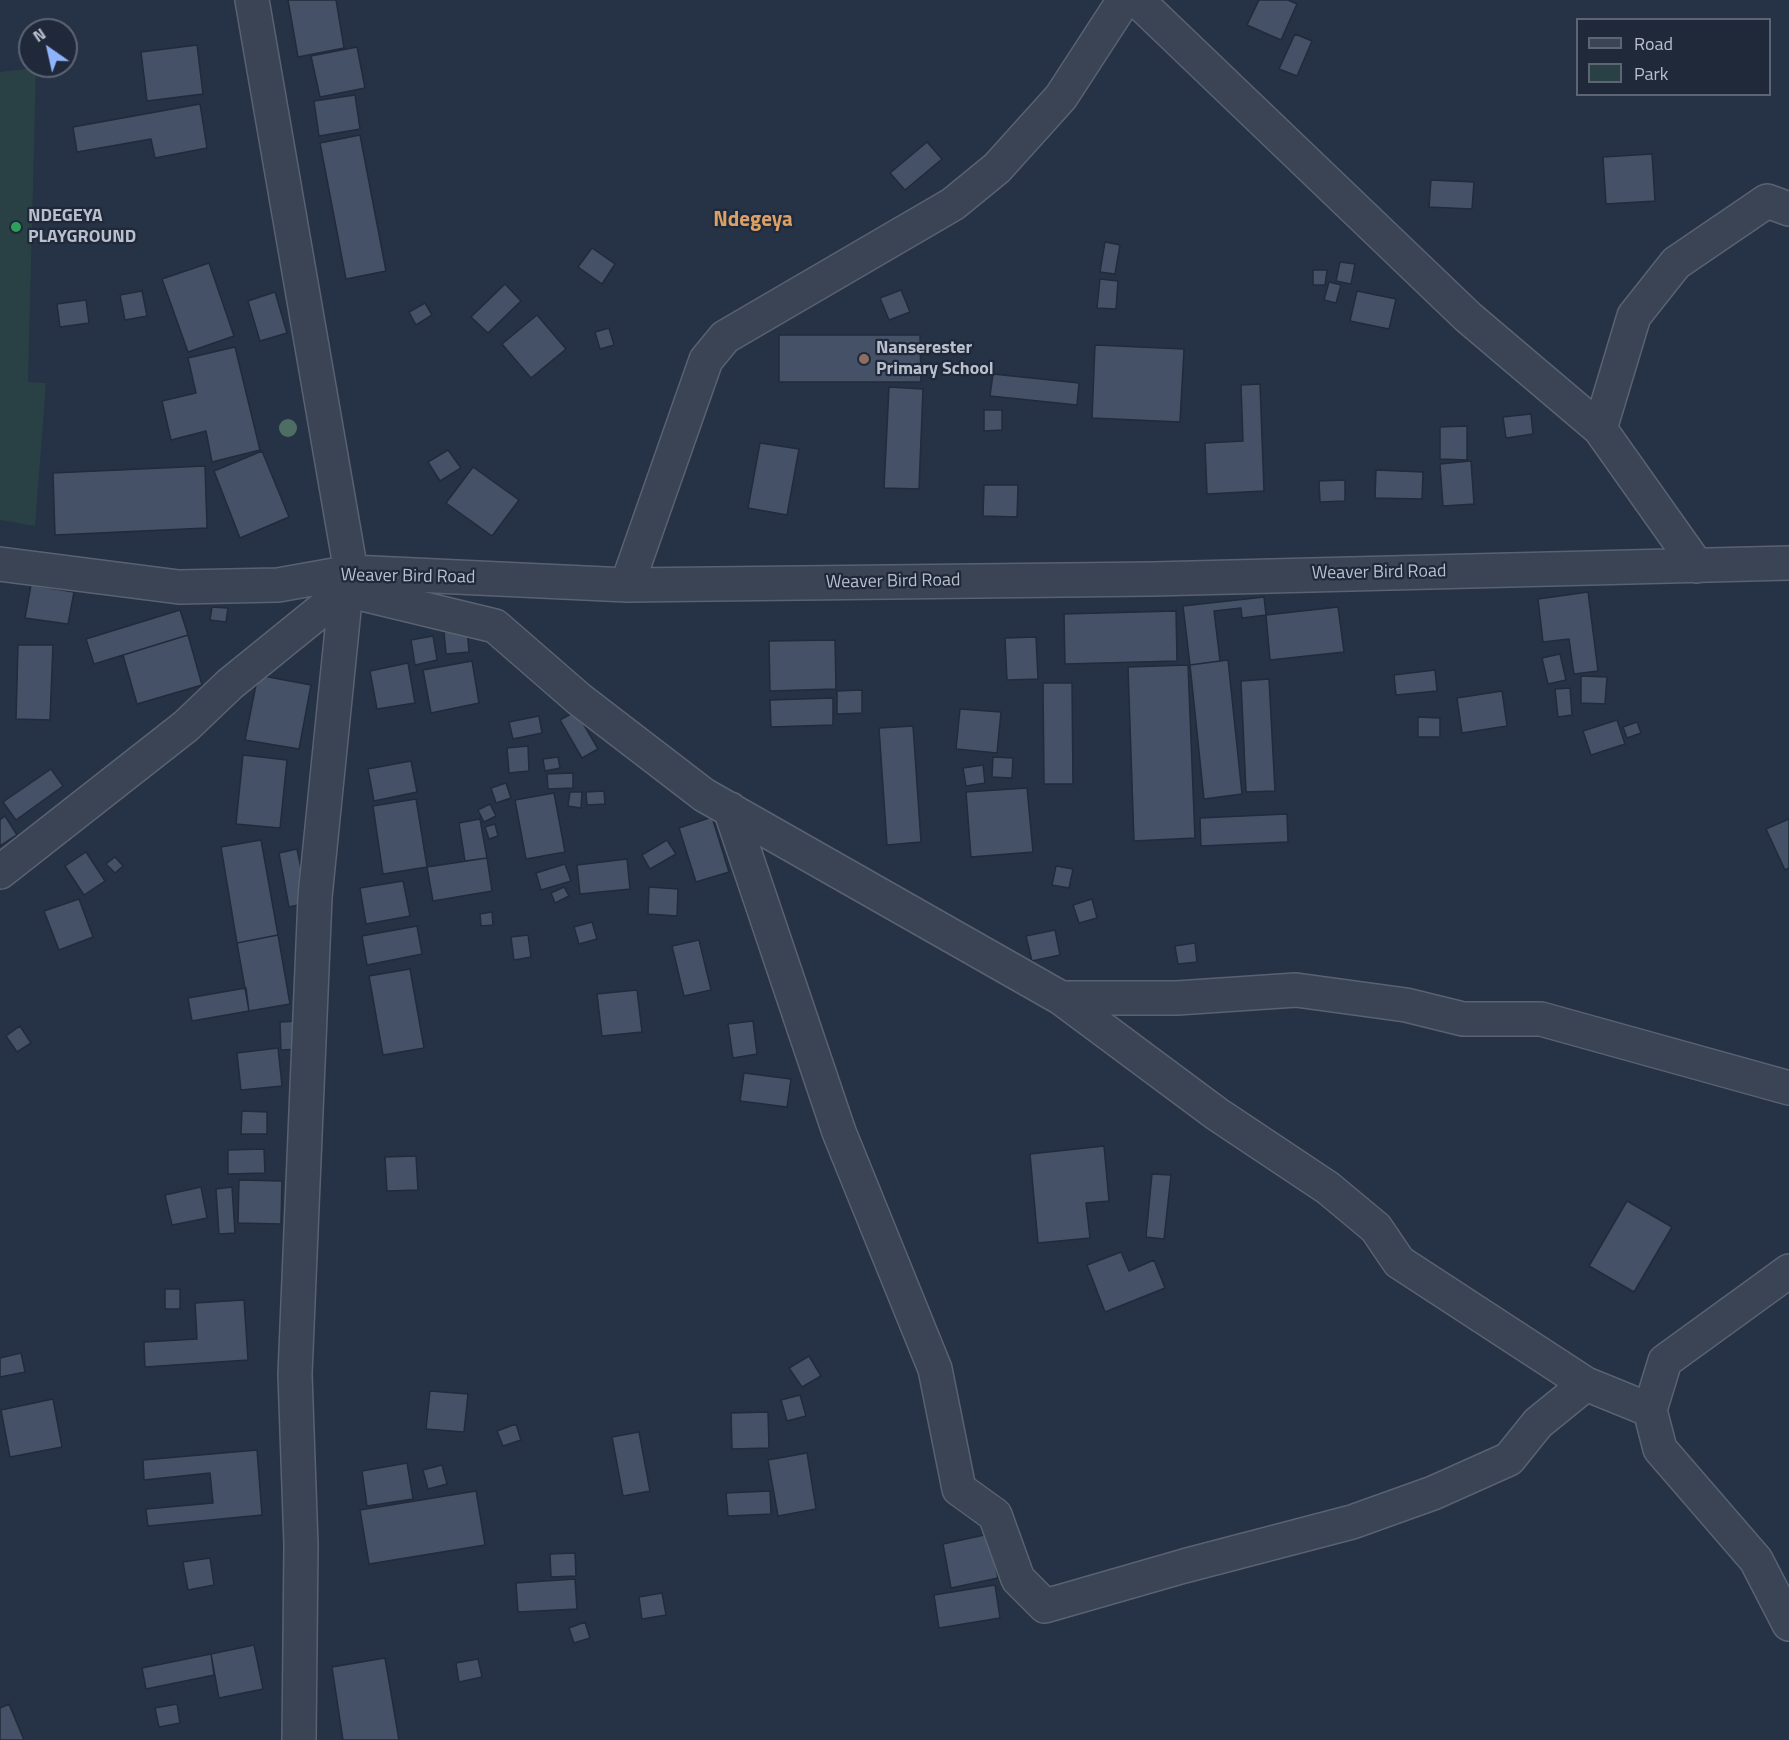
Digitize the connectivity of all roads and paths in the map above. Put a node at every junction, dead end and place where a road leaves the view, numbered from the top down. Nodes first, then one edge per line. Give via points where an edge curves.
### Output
1 (252, 0) edge
2 (1124, 0) edge
3 (1137, 0) edge
4 (1789, 209) edge
5 (1600, 429) junction
6 (1789, 563) edge
7 (0, 564) edge
8 (1697, 566) junction
9 (348, 581) junction
10 (627, 585) junction
11 (730, 809) junction
12 (0, 872) edge
13 (1061, 998) junction
14 (1789, 1088) edge
15 (1789, 1271) edge
16 (1586, 1384) junction
17 (1650, 1410) junction
18 (1789, 1624) edge
19 (299, 1740) edge

1 - 9 street
2 - 10 street via 1061,97 997,168 954,204 725,337 706,360
3 - 5 street via 1468,317
4 - 5 street via 1767,201 1676,262 1634,316
5 - 8 street
6 - 8 street, Weaver Bird Road
7 - 9 street, Weaver Bird Road via 179,587
8 - 10 street, Weaver Bird Road via 1152,579
9 - 10 street, Weaver Bird Road
9 - 11 street via 495,626 588,705 704,795
9 - 12 street via 186,726
9 - 19 street via 315,897 295,1374 301,1545
11 - 13 street
11 - 16 street via 839,1132 935,1369 959,1489 995,1515 1018,1580 1046,1606 1352,1522 1433,1493 1509,1459 1538,1423
13 - 14 street via 1177,998 1296,990 1406,1005 1463,1019 1541,1019
13 - 16 street via 1217,1114 1328,1188 1376,1228 1399,1262
15 - 17 street via 1665,1361
16 - 17 street
17 - 18 street via 1660,1449 1756,1560

